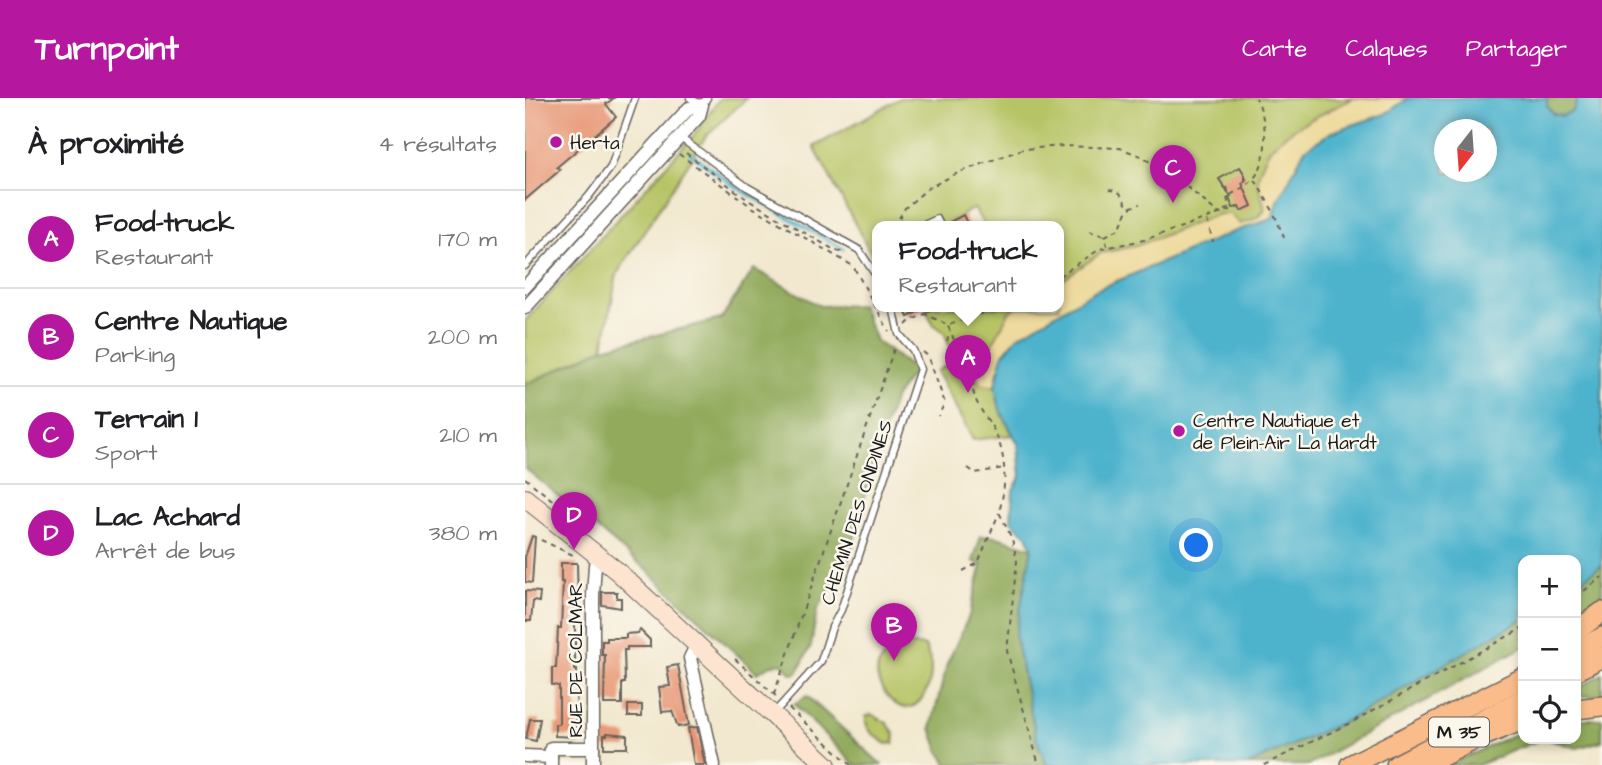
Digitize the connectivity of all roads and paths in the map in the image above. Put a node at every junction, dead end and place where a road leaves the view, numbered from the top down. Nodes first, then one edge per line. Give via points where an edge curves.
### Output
1 (635, 98) edge
2 (690, 98) edge
3 (1257, 98) edge
4 (705, 102) edge
5 (675, 133) junction
6 (670, 148) junction
7 (1244, 176) dead end
8 (1254, 179) junction
9 (1248, 183) junction
10 (1227, 187) dead end
11 (1109, 189) dead end
12 (1230, 195) junction
13 (1140, 204) dead end
14 (1239, 207) dead end
15 (1129, 208) junction
16 (1219, 214) junction
17 (1206, 218) junction
18 (897, 221) edge
19 (1089, 231) dead end
20 (1105, 236) junction
21 (1285, 240) dead end
22 (1213, 242) dead end
23 (1107, 247) junction
24 (525, 266) edge
25 (872, 270) edge
26 (1064, 273) edge
27 (525, 287) edge
28 (872, 300) edge
29 (525, 308) edge
30 (878, 312) edge
31 (894, 312) edge
32 (928, 312) edge
33 (986, 312) edge
34 (925, 314) junction
35 (910, 321) dead end
36 (948, 325) junction
37 (950, 330) junction
38 (890, 333) dead end
39 (899, 334) junction
40 (947, 341) dead end
41 (918, 348) dead end
42 (938, 416) dead end
43 (1005, 467) junction
44 (968, 468) dead end
45 (525, 498) edge
46 (525, 506) edge
47 (999, 512) junction
48 (553, 521) junction
49 (541, 540) dead end
50 (576, 556) dead end
51 (601, 558) junction
52 (963, 571) dead end
53 (1602, 577) edge
54 (1581, 593) edge
55 (1602, 611) edge
56 (1581, 627) edge
57 (1518, 631) edge
58 (1602, 637) edge
59 (697, 644) junction
60 (1581, 648) edge
61 (1602, 657) edge
62 (1581, 668) edge
63 (1518, 669) edge
64 (1518, 681) edge
65 (1505, 688) junction
66 (1518, 702) edge
67 (778, 709) junction
68 (1518, 722) edge
69 (593, 748) junction
70 (525, 756) edge
71 (551, 761) edge
72 (593, 765) edge
73 (713, 765) edge
74 (827, 765) edge
75 (851, 765) edge
76 (1038, 765) edge
77 (1264, 765) edge
78 (1350, 765) edge
79 (1396, 765) edge
80 (1425, 765) edge

1 - 24 lane via 611,167
2 - 4 lane
3 - 8 path via 1266,132 1262,163
4 - 5 street via 699,116
5 - 6 street
5 - 25 lane via 747,187 859,250
5 - 27 street
6 - 28 path via 752,207 853,266
6 - 29 street
7 - 9 path
8 - 9 path
8 - 21 path
9 - 12 path
10 - 12 path
11 - 15 path via 1120,193
12 - 16 path via 1229,207
13 - 15 path
14 - 16 path
15 - 20 path via 1119,229
16 - 17 path
16 - 18 path via 1141,156 1120,148 1063,146 1023,149 960,172 928,188
17 - 22 path
17 - 23 path via 1144,240
19 - 20 path
20 - 23 path
23 - 26 path
30 - 38 path
31 - 39 lane, CHEMIN DES ONDINES
32 - 34 path
33 - 36 path
34 - 35 path
34 - 36 path
36 - 37 path
37 - 40 path
37 - 43 path
39 - 67 path via 773,694
39 - 67 lane, CHEMIN DES ONDINES via 913,350 920,369 821,661
41 - 42 path via 928,356 940,385 945,403
43 - 44 path via 975,473
43 - 47 path
45 - 48 main road
46 - 48 main road
47 - 52 path via 978,563
47 - 76 path via 1017,561 1007,651
48 - 51 main road
49 - 50 path
51 - 59 main road
51 - 69 street, RUE DE COLMAR via 595,565 593,596
53 - 54 path
55 - 56 highway
57 - 77 path
58 - 60 highway
59 - 67 main road
59 - 73 street via 690,658
61 - 62 highway
63 - 65 highway
64 - 65 highway, M 35
65 - 78 highway, M 35
66 - 79 highway, M 35
67 - 74 main road
67 - 75 path
68 - 80 highway
69 - 71 street via 551,747
69 - 72 street, RUE DE COLMAR
70 - 71 street

